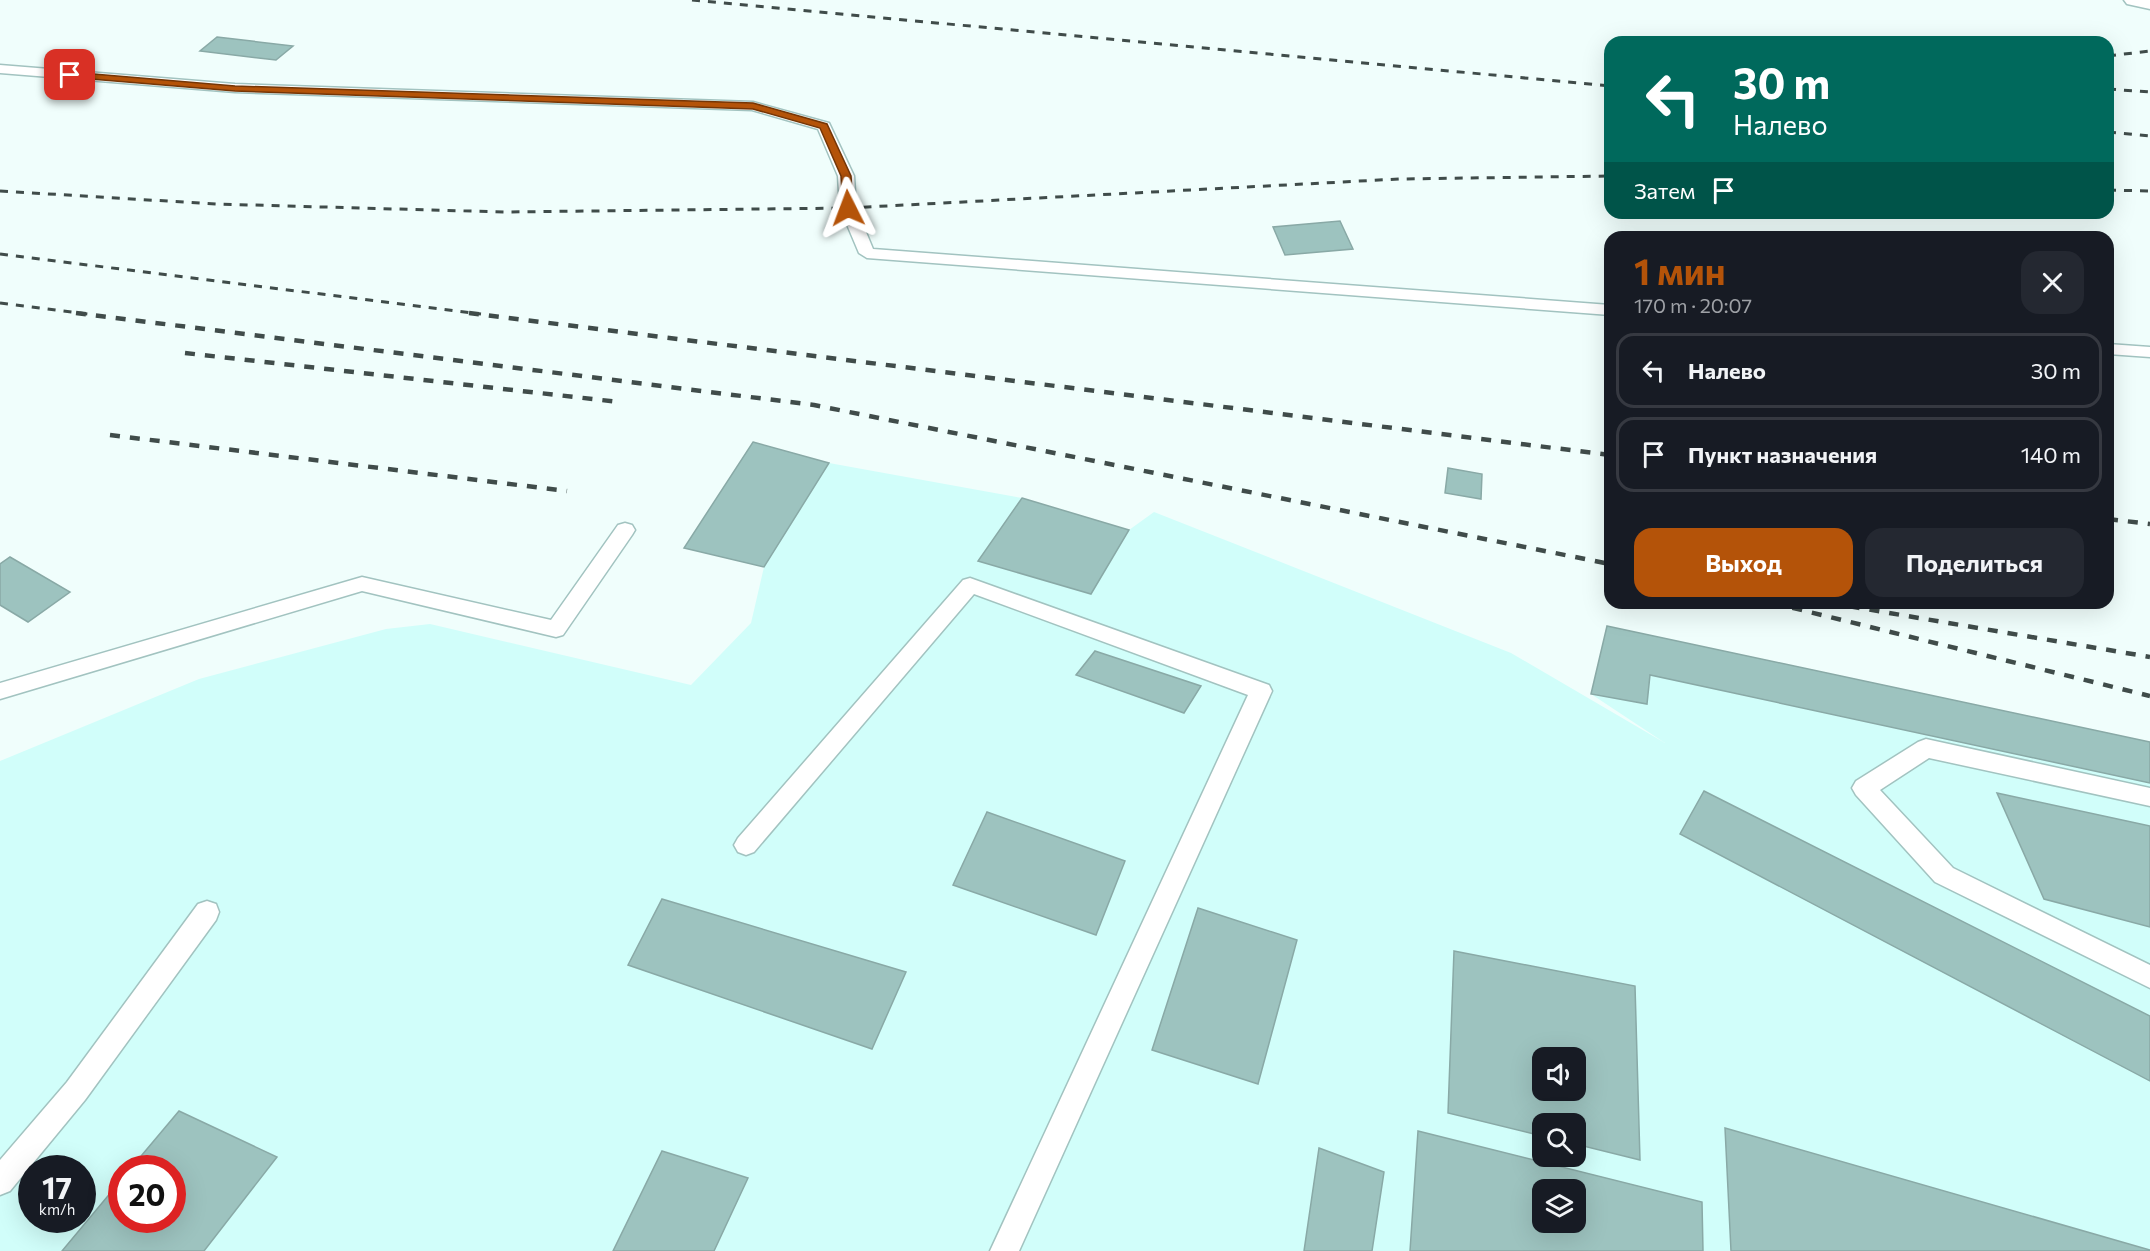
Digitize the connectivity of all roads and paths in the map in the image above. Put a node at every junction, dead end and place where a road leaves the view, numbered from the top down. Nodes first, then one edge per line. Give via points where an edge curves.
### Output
1 (2134, 0) edge
2 (2150, 3) edge
3 (0, 69) edge
4 (1604, 310) edge
5 (2114, 349) edge
6 (2150, 352) edge
7 (625, 530) dead end
8 (0, 691) edge
9 (2150, 797) edge
10 (746, 845) dead end
11 (207, 912) dead end
12 (2150, 977) edge
13 (0, 1180) edge
14 (1004, 1251) edge

1 - 2 main road
3 - 4 lane via 235,88 753,106 824,126 846,176 848,208 867,253
5 - 6 lane
7 - 8 lane via 556,629 362,584
9 - 12 lane via 1926,748 1864,788 1944,875
10 - 14 lane via 970,585 1261,691
11 - 13 lane via 75,1090

